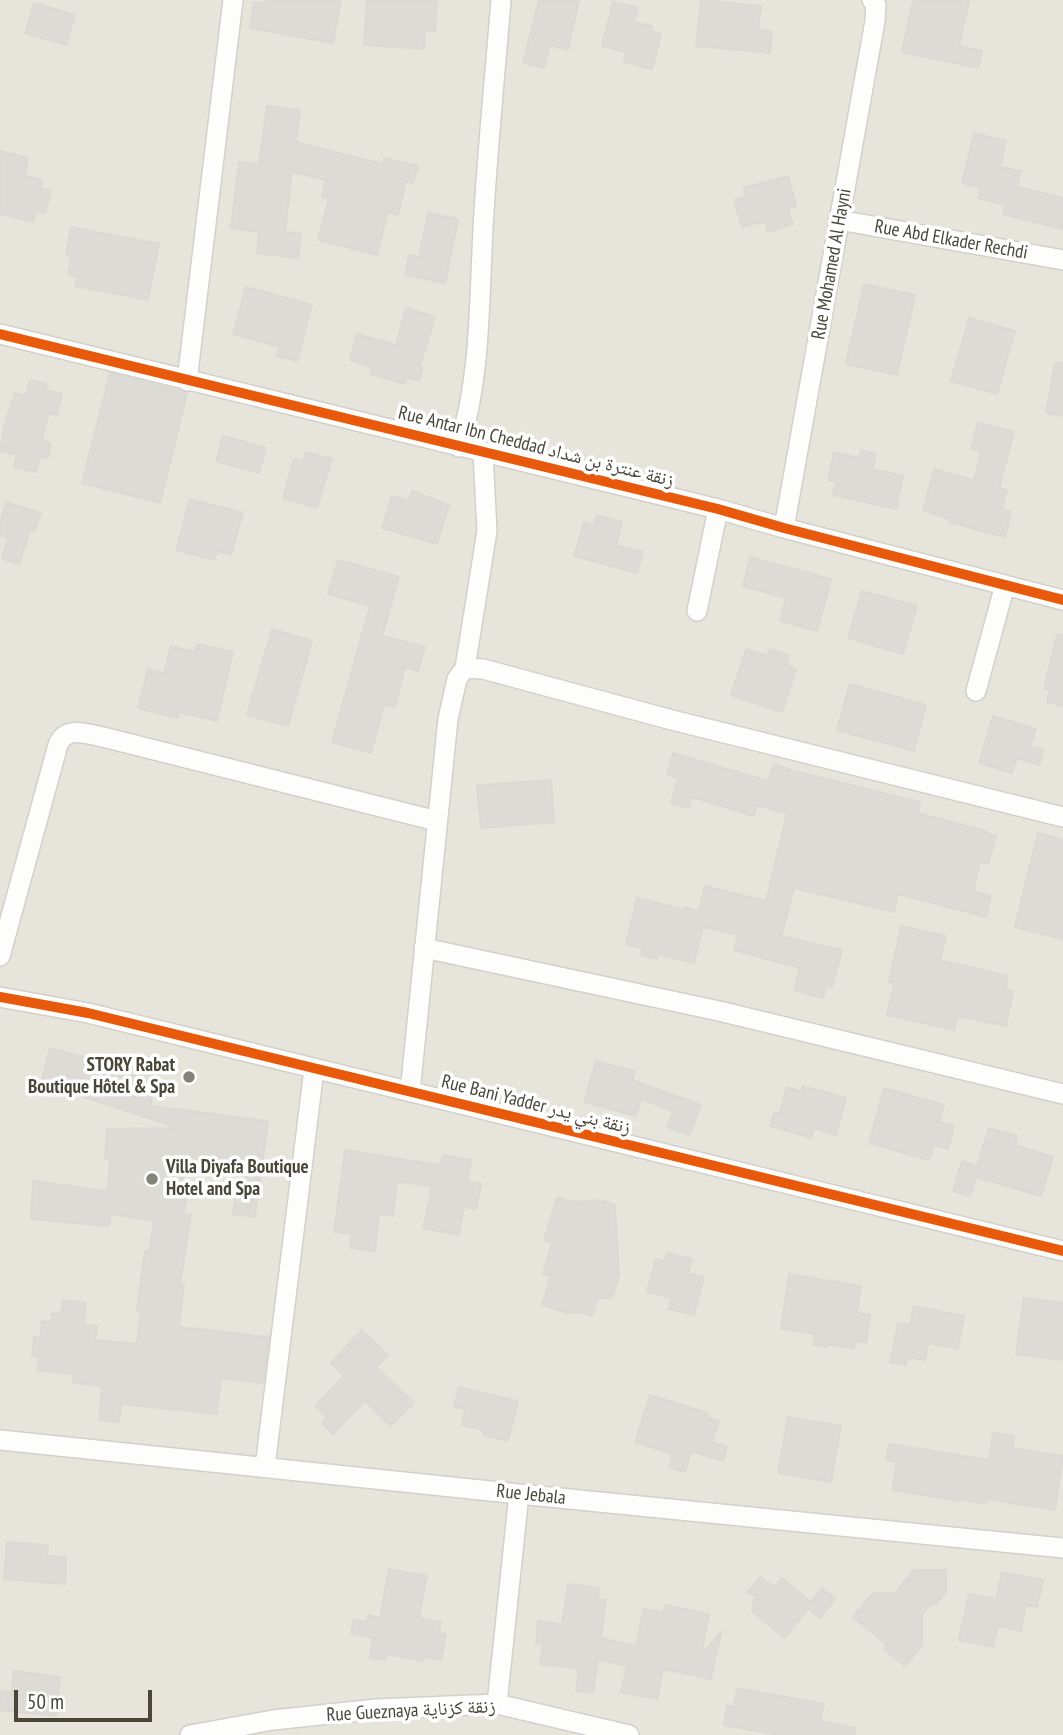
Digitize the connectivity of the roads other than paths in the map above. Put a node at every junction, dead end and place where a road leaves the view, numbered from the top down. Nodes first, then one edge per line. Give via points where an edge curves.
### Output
1 (233, 0) edge
2 (501, 0) edge
3 (872, 0) edge
4 (839, 220) junction
5 (1063, 260) edge
6 (0, 334) edge
7 (187, 381) junction
8 (459, 447) junction
9 (483, 453) junction
10 (718, 509) junction
11 (785, 528) junction
12 (1005, 586) junction
13 (1063, 600) edge
14 (697, 611) dead end
15 (465, 668) junction
16 (976, 691) dead end
17 (1063, 817) edge
18 (437, 821) junction
19 (424, 948) junction
20 (0, 956) edge
21 (0, 997) edge
22 (314, 1069) junction
23 (410, 1092) junction
24 (1063, 1094) edge
25 (1063, 1251) edge
26 (0, 1440) edge
27 (265, 1467) junction
28 (519, 1494) junction
29 (1063, 1548) edge
30 (497, 1704) junction
31 (190, 1735) edge
32 (629, 1735) edge

1 - 7 street
2 - 8 street via 480,319 472,392
3 - 4 street, Rue Mohamed Al Hayni via 875,21
4 - 5 street, Rue Abd Elkader Rechdi
4 - 11 street, Rue Mohamed Al Hayni
6 - 7 street, Rue Antar Ibn Cheddad زنقة عنترة بن شداد
7 - 8 street, Rue Antar Ibn Cheddad زنقة عنترة بن شداد
8 - 9 street, Rue Antar Ibn Cheddad زنقة عنترة بن شداد
9 - 10 street, Rue Antar Ibn Cheddad زنقة عنترة بن شداد
9 - 15 street via 487,531
10 - 11 street, Rue Antar Ibn Cheddad زنقة عنترة بن شداد
10 - 14 street
11 - 12 street, Rue Antar Ibn Cheddad زنقة عنترة بن شداد
12 - 13 street, Rue Antar Ibn Cheddad زنقة عنترة بن شداد
12 - 16 street
15 - 17 street
15 - 18 street via 458,675 452,701
18 - 19 street
18 - 20 street via 70,732 58,745
19 - 23 street
19 - 24 street via 719,1011
21 - 22 street, Rue Bani Yadder زنقة بني يدر via 89,1013
22 - 23 street, Rue Bani Yadder زنقة بني يدر
22 - 27 street
23 - 25 street, Rue Bani Yadder زنقة بني يدر
26 - 27 street, Rue Jebala
27 - 28 street, Rue Jebala
28 - 29 street, Rue Jebala
28 - 30 street
30 - 31 street, Rue Gueznaya زنقة كزناية via 376,1709
30 - 32 street, Rue Gueznaya زنقة كزناية

